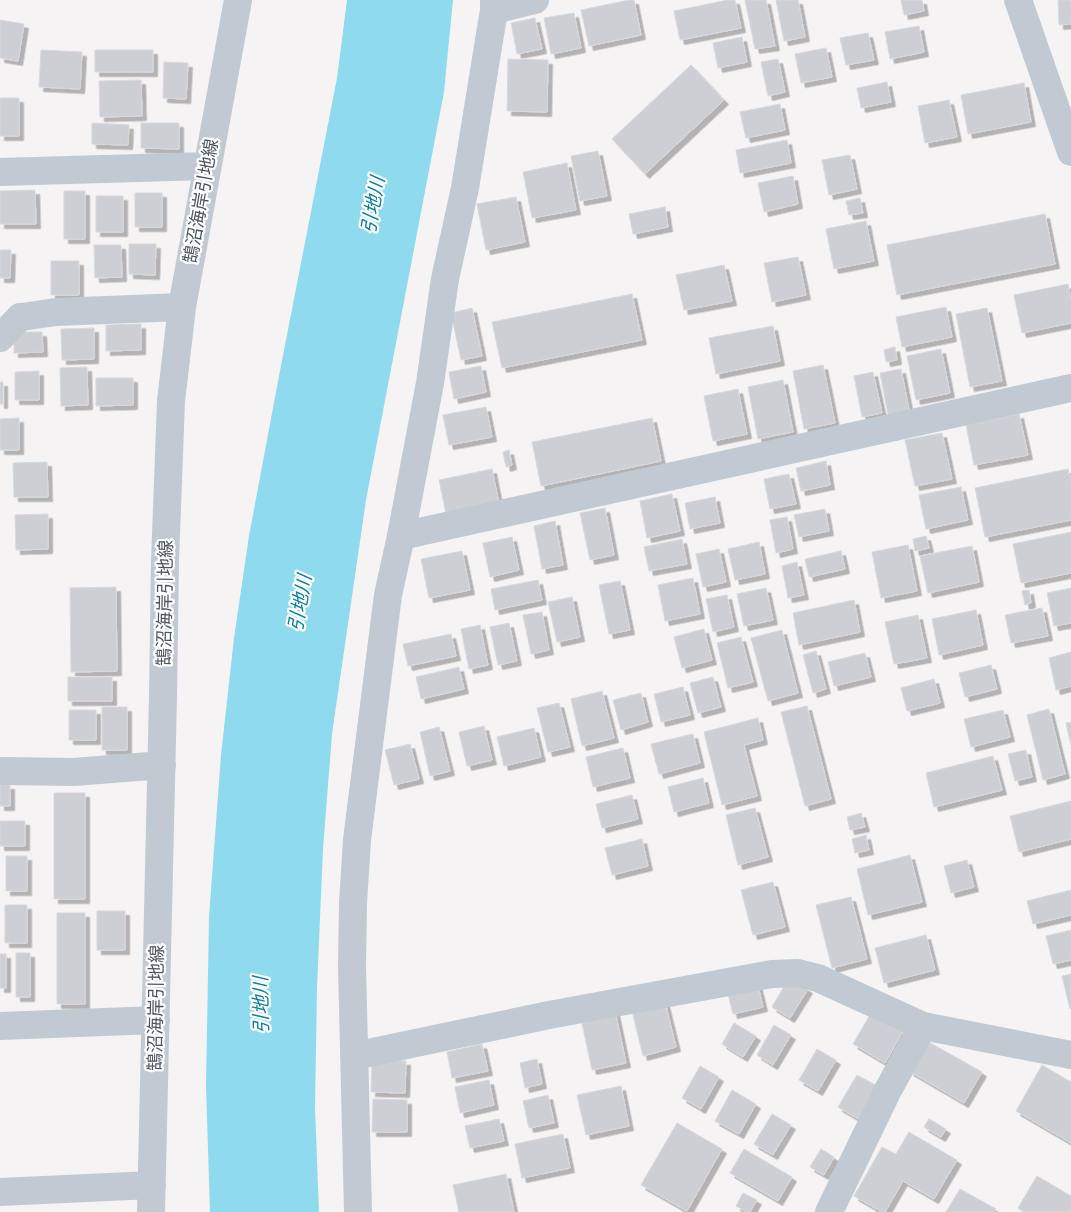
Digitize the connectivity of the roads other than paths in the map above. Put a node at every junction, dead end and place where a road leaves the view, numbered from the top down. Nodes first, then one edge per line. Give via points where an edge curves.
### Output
1 (238, 0) edge
2 (535, 0) edge
3 (1018, 0) edge
4 (494, 5) edge
5 (1071, 152) edge
6 (207, 166) junction
7 (0, 172) edge
8 (182, 308) junction
9 (0, 338) edge
10 (1071, 388) edge
11 (401, 536) junction
12 (162, 766) junction
13 (0, 771) edge
14 (156, 1020) junction
15 (0, 1026) edge
16 (923, 1026) junction
17 (1071, 1055) edge
18 (354, 1056) junction
19 (152, 1185) junction
20 (0, 1192) edge
21 (151, 1212) edge
22 (358, 1212) edge
23 (829, 1212) edge

1 - 6 street, 鵠沼海岸引地線
2 - 4 street
3 - 5 street
4 - 11 street via 465,188 445,279 430,382
6 - 7 street
6 - 8 street, 鵠沼海岸引地線
8 - 9 street via 56,312 20,317
8 - 12 street, 鵠沼海岸引地線 via 171,401
10 - 11 street
11 - 18 street via 388,595 357,840 353,904
12 - 13 street via 74,772
12 - 14 street, 鵠沼海岸引地線
14 - 15 street
14 - 19 street, 鵠沼海岸引地線
16 - 17 street
16 - 18 street via 818,978 798,973 772,974 549,1015
16 - 23 street
18 - 22 street
19 - 20 street
19 - 21 street, 鵠沼海岸引地線

